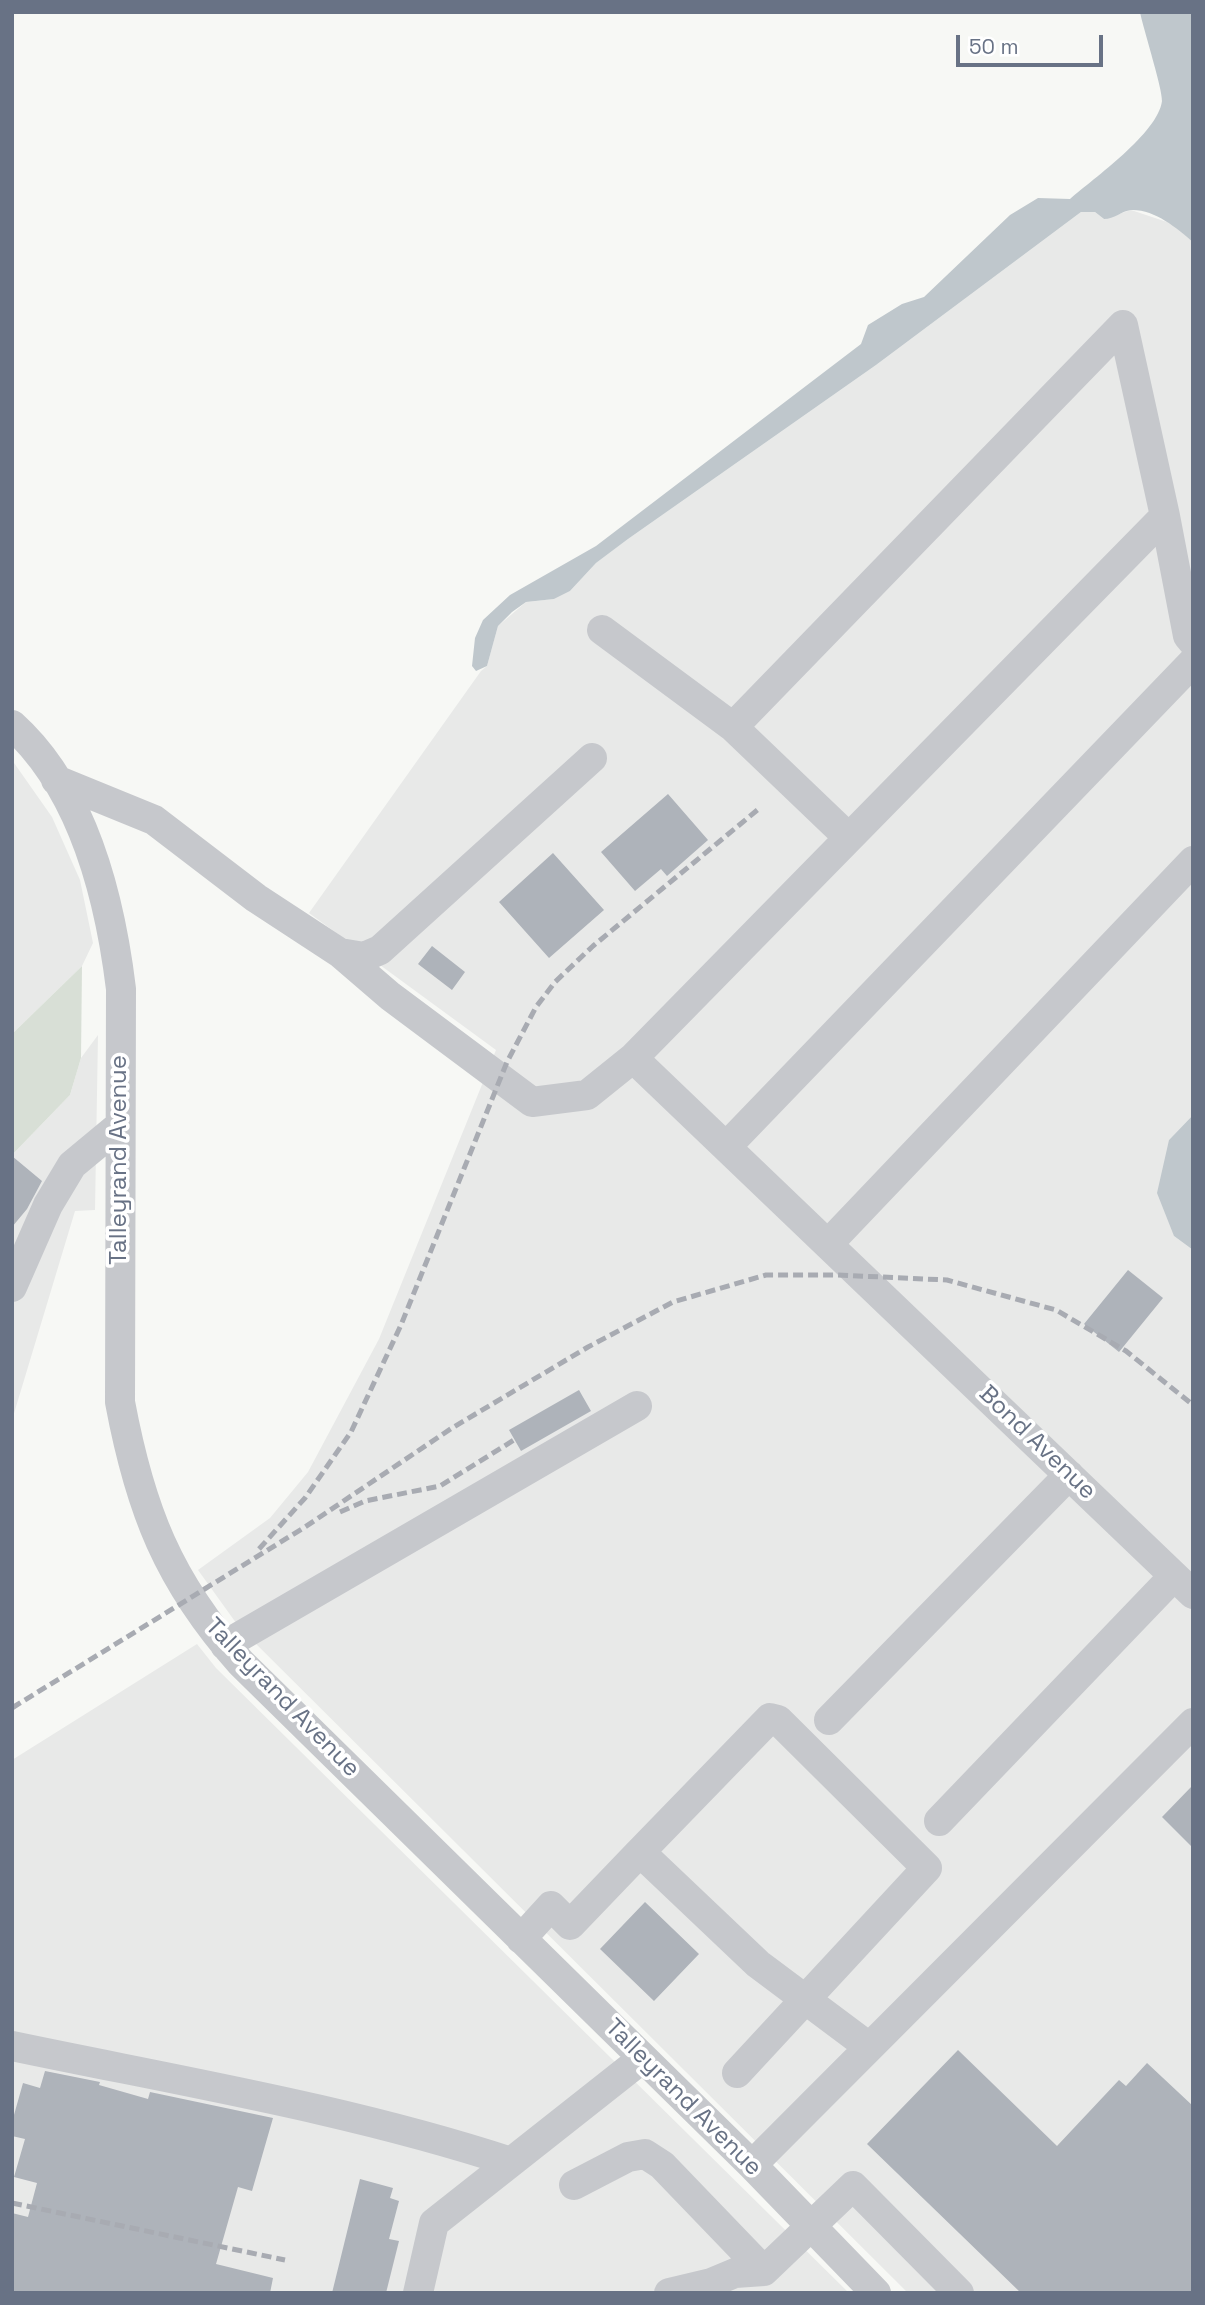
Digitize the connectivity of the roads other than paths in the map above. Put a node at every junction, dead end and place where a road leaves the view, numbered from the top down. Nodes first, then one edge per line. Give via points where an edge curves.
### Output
1 (1165, 516) junction
2 (602, 630) dead end
3 (1193, 642) edge
4 (1193, 662) edge
5 (12, 725) edge
6 (733, 727) junction
7 (592, 758) dead end
8 (56, 780) junction
9 (849, 838) junction
10 (1193, 861) edge
11 (340, 953) junction
12 (633, 1058) junction
13 (118, 1126) junction
14 (727, 1146) junction
15 (829, 1243) junction
16 (12, 1287) edge
17 (637, 1406) dead end
18 (1069, 1475) junction
19 (1183, 1585) edge
20 (225, 1645) junction
21 (830, 1720) dead end
22 (1193, 1723) edge
23 (939, 1821) dead end
24 (640, 1852) junction
25 (521, 1939) junction
26 (806, 1997) junction
27 (12, 2046) edge
28 (869, 2047) junction
29 (643, 2058) junction
30 (737, 2073) dead end
31 (511, 2162) junction
32 (752, 2165) junction
33 (573, 2185) dead end
34 (812, 2227) junction
35 (764, 2271) junction
36 (418, 2293) edge
37 (669, 2293) edge
38 (876, 2293) edge
39 (959, 2293) edge

1 - 3 street via 1188,636
1 - 6 street via 1123,325
1 - 9 street
2 - 6 street
4 - 14 street
5 - 8 street, Talleyrand Avenue
6 - 9 street
7 - 11 street via 380,950 364,957
8 - 11 street via 154,820 256,898
8 - 13 street, Talleyrand Avenue via 79,821 100,875 114,932 121,989
9 - 12 street
10 - 15 street
11 - 12 street via 532,1102 587,1095
12 - 14 street, Bond Avenue
13 - 16 street via 72,1165 48,1205
13 - 20 street, Talleyrand Avenue via 120,1402 130,1456 163,1552 190,1600
14 - 15 street, Bond Avenue
15 - 18 street, Bond Avenue
17 - 20 street
18 - 19 street, Bond Avenue
18 - 21 street
19 - 23 street
20 - 25 street, Talleyrand Avenue
22 - 28 street
24 - 25 street via 570,1924 551,1906
24 - 26 street via 758,1964
24 - 26 street via 765,1721 778,1720 927,1868
25 - 29 street, Talleyrand Avenue
26 - 28 street
26 - 30 street
27 - 31 street via 295,2106
28 - 32 street
29 - 31 street
29 - 32 street, Talleyrand Avenue
31 - 36 street via 435,2223
32 - 34 street, Talleyrand Avenue
33 - 35 street via 628,2157 645,2154 662,2165
34 - 35 street
34 - 38 street, Talleyrand Avenue
34 - 39 street via 853,2186
35 - 37 street via 735,2273

